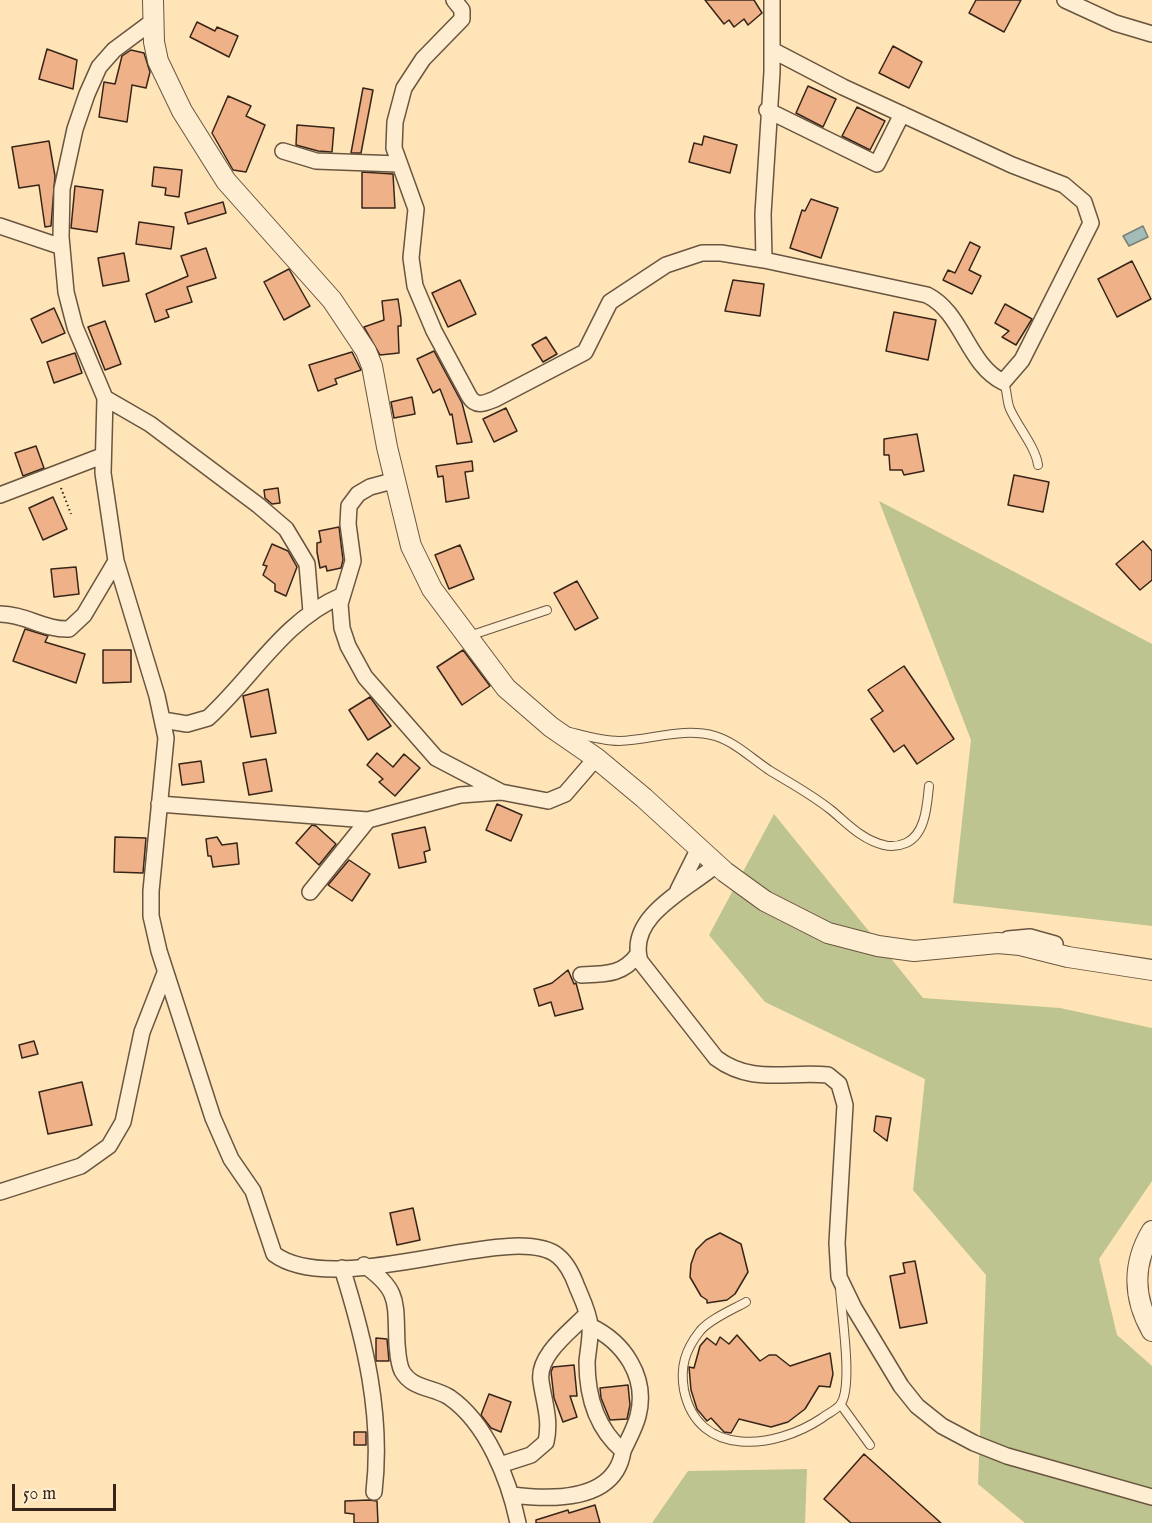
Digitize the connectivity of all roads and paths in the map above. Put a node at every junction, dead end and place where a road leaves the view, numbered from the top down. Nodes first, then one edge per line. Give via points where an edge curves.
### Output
1 (153, 0) edge
2 (454, 0) edge
3 (772, 0) edge
4 (1065, 0) edge
5 (153, 21) junction
6 (1152, 34) edge
7 (772, 50) junction
8 (767, 110) junction
9 (902, 114) junction
10 (283, 151) dead end
11 (398, 164) junction
12 (0, 226) edge
13 (62, 247) junction
14 (764, 260) junction
15 (1003, 382) junction
16 (105, 398) junction
17 (102, 456) junction
18 (1038, 465) dead end
19 (396, 480) junction
20 (67, 483) dead end
21 (0, 495) edge
22 (71, 514) dead end
23 (116, 561) junction
24 (341, 596) junction
25 (547, 610) dead end
26 (311, 612) junction
27 (0, 614) edge
28 (466, 636) junction
29 (163, 720) junction
30 (551, 727) junction
31 (596, 758) junction
32 (929, 786) dead end
33 (501, 792) junction
34 (159, 804) junction
35 (368, 820) junction
36 (698, 850) junction
37 (716, 865) junction
38 (310, 892) dead end
39 (676, 893) junction
40 (998, 944) junction
41 (638, 954) junction
42 (1152, 962) edge
43 (1152, 970) edge
44 (165, 973) junction
45 (581, 975) dead end
46 (0, 1192) edge
47 (1152, 1231) edge
48 (364, 1265) junction
49 (342, 1268) junction
50 (839, 1277) junction
51 (746, 1302) dead end
52 (588, 1320) junction
53 (1152, 1331) edge
54 (841, 1405) junction
55 (870, 1445) dead end
56 (623, 1451) junction
57 (500, 1464) junction
58 (374, 1492) dead end
59 (512, 1495) junction
60 (1152, 1497) edge
61 (518, 1523) edge

1 - 5 street
2 - 11 street via 463,15 460,23 423,59 399,100 394,138
3 - 7 street
4 - 6 street via 1115,23
5 - 13 street via 114,50 99,67 87,94 62,189
5 - 19 street via 164,78 226,181 286,246 359,337 372,366
7 - 8 street
7 - 9 street
8 - 9 street via 877,164
8 - 14 street
9 - 15 street via 1064,185 1088,210 1088,234 1022,360
10 - 11 street via 316,160
11 - 14 street via 416,209 411,258 415,286 434,331 477,404 495,399 585,352 610,302 666,265 702,253
12 - 13 street
13 - 16 street via 66,292 75,327
14 - 15 street via 927,295 946,311 983,366
15 - 18 lane via 1010,409
16 - 17 street
16 - 26 street via 150,424 286,530 307,564
17 - 21 street
17 - 23 street
19 - 24 street via 370,487 349,506 353,561
19 - 28 street via 411,546 432,589
20 - 22 path via 61,487
23 - 27 street via 84,615 69,629 50,628 17,615
23 - 29 street
24 - 26 street
24 - 33 street via 342,628 365,677 436,758
25 - 28 lane
26 - 29 street via 208,718 187,724
28 - 30 street via 506,688
29 - 34 street via 165,761
30 - 31 street
30 - 32 lane via 618,741 669,733 716,736 797,785 850,827 883,845 907,842 915,836 925,815
31 - 33 street via 556,799 537,800
31 - 36 street
33 - 35 street via 460,795
34 - 35 street
34 - 44 street via 151,916
35 - 38 street
36 - 37 street
36 - 39 street
37 - 39 street
37 - 40 street via 765,901 828,933 857,942 914,951
39 - 41 street via 643,927
40 - 42 street via 1030,937 1092,954
40 - 43 street
41 - 45 street via 612,974
41 - 50 street via 705,1044 729,1068 770,1076 828,1075 839,1084 845,1106 837,1243
44 - 46 street via 142,1032 123,1122 109,1146 81,1166
44 - 49 street via 222,1142 253,1191 274,1254 300,1265
47 - 53 street via 1136,1268 1137,1291
48 - 49 street
48 - 52 street via 424,1261 499,1247 537,1246 558,1256 566,1265
48 - 57 street via 391,1289 396,1301 401,1370 416,1385 447,1396 460,1406
49 - 58 street via 360,1325 376,1415
50 - 54 lane via 848,1384
50 - 60 street via 886,1364 917,1406 942,1426 1007,1456
51 - 54 lane via 701,1329 684,1355 681,1374 690,1412 703,1427 737,1443 755,1442 796,1432
52 - 56 street via 587,1363 592,1404 603,1430
52 - 56 street via 615,1340 634,1371 640,1403
52 - 57 street via 552,1351 542,1366 541,1383 549,1415 546,1442 531,1455
54 - 55 lane
56 - 59 street via 617,1471 593,1490 560,1497
57 - 59 street
59 - 61 street

